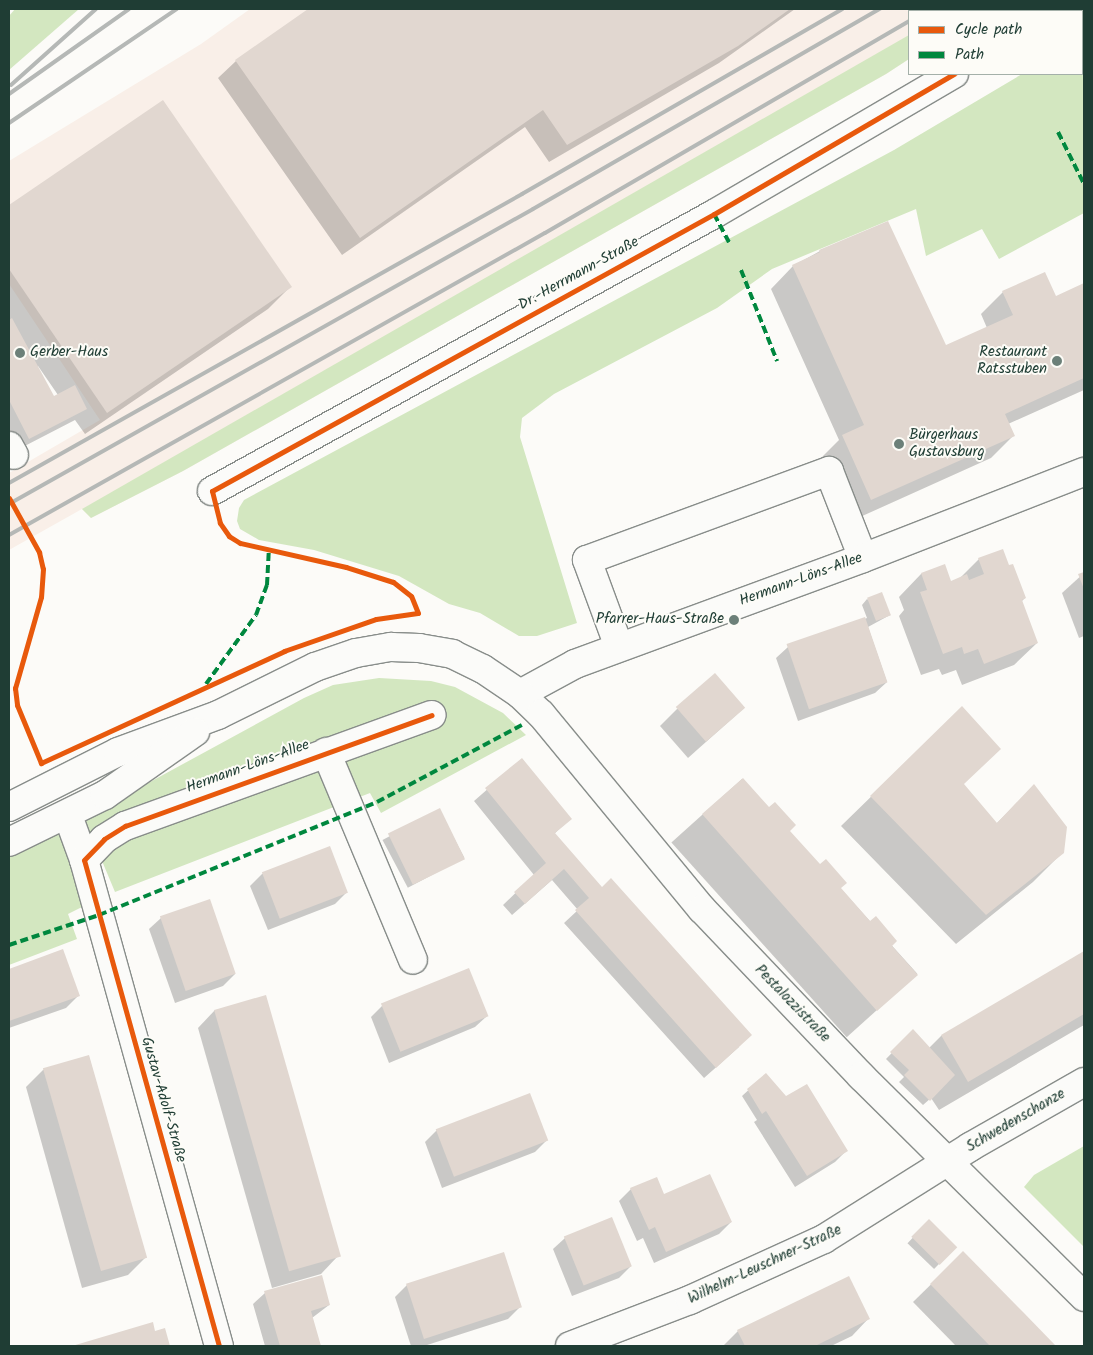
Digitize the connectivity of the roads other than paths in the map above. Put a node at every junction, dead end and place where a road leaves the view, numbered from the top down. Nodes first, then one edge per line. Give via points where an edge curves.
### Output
1 (952, 75) edge
2 (1084, 472) edge
3 (212, 491) dead end
4 (863, 558) junction
5 (619, 647) junction
6 (520, 694) junction
7 (218, 715) junction
8 (431, 715) dead end
9 (326, 752) junction
10 (9, 807) edge
11 (71, 824) dead end
12 (9, 842) edge
13 (84, 860) junction
14 (413, 960) dead end
15 (1084, 1082) edge
16 (949, 1162) junction
17 (1084, 1297) edge
18 (220, 1346) edge
19 (570, 1346) edge

1 - 3 street, Dr.-Herrmann-Straße via 714,214
2 - 4 street, Hermann-Löns-Allee
4 - 5 street, Hermann-Löns-Allee
4 - 5 street via 828,471 587,560
5 - 6 street, Hermann-Löns-Allee via 559,671
6 - 7 street, Pestalozzistraße via 483,669 452,654 391,647 356,653 316,667
6 - 16 street, Pestalozzistraße via 541,714 702,909 861,1076
7 - 10 street via 118,752
7 - 12 street via 144,771 106,795
8 - 9 street, Hermann-Löns-Allee
9 - 13 street, Hermann-Löns-Allee via 125,826 104,838
9 - 14 street
11 - 13 street, Gustav-Adolf-Straße
13 - 18 street, Gustav-Adolf-Straße
15 - 16 street, Schwedenschanze
16 - 17 street, Pestalozzistraße
16 - 19 street, Wilhelm-Leuschner-Straße via 824,1239 690,1300

